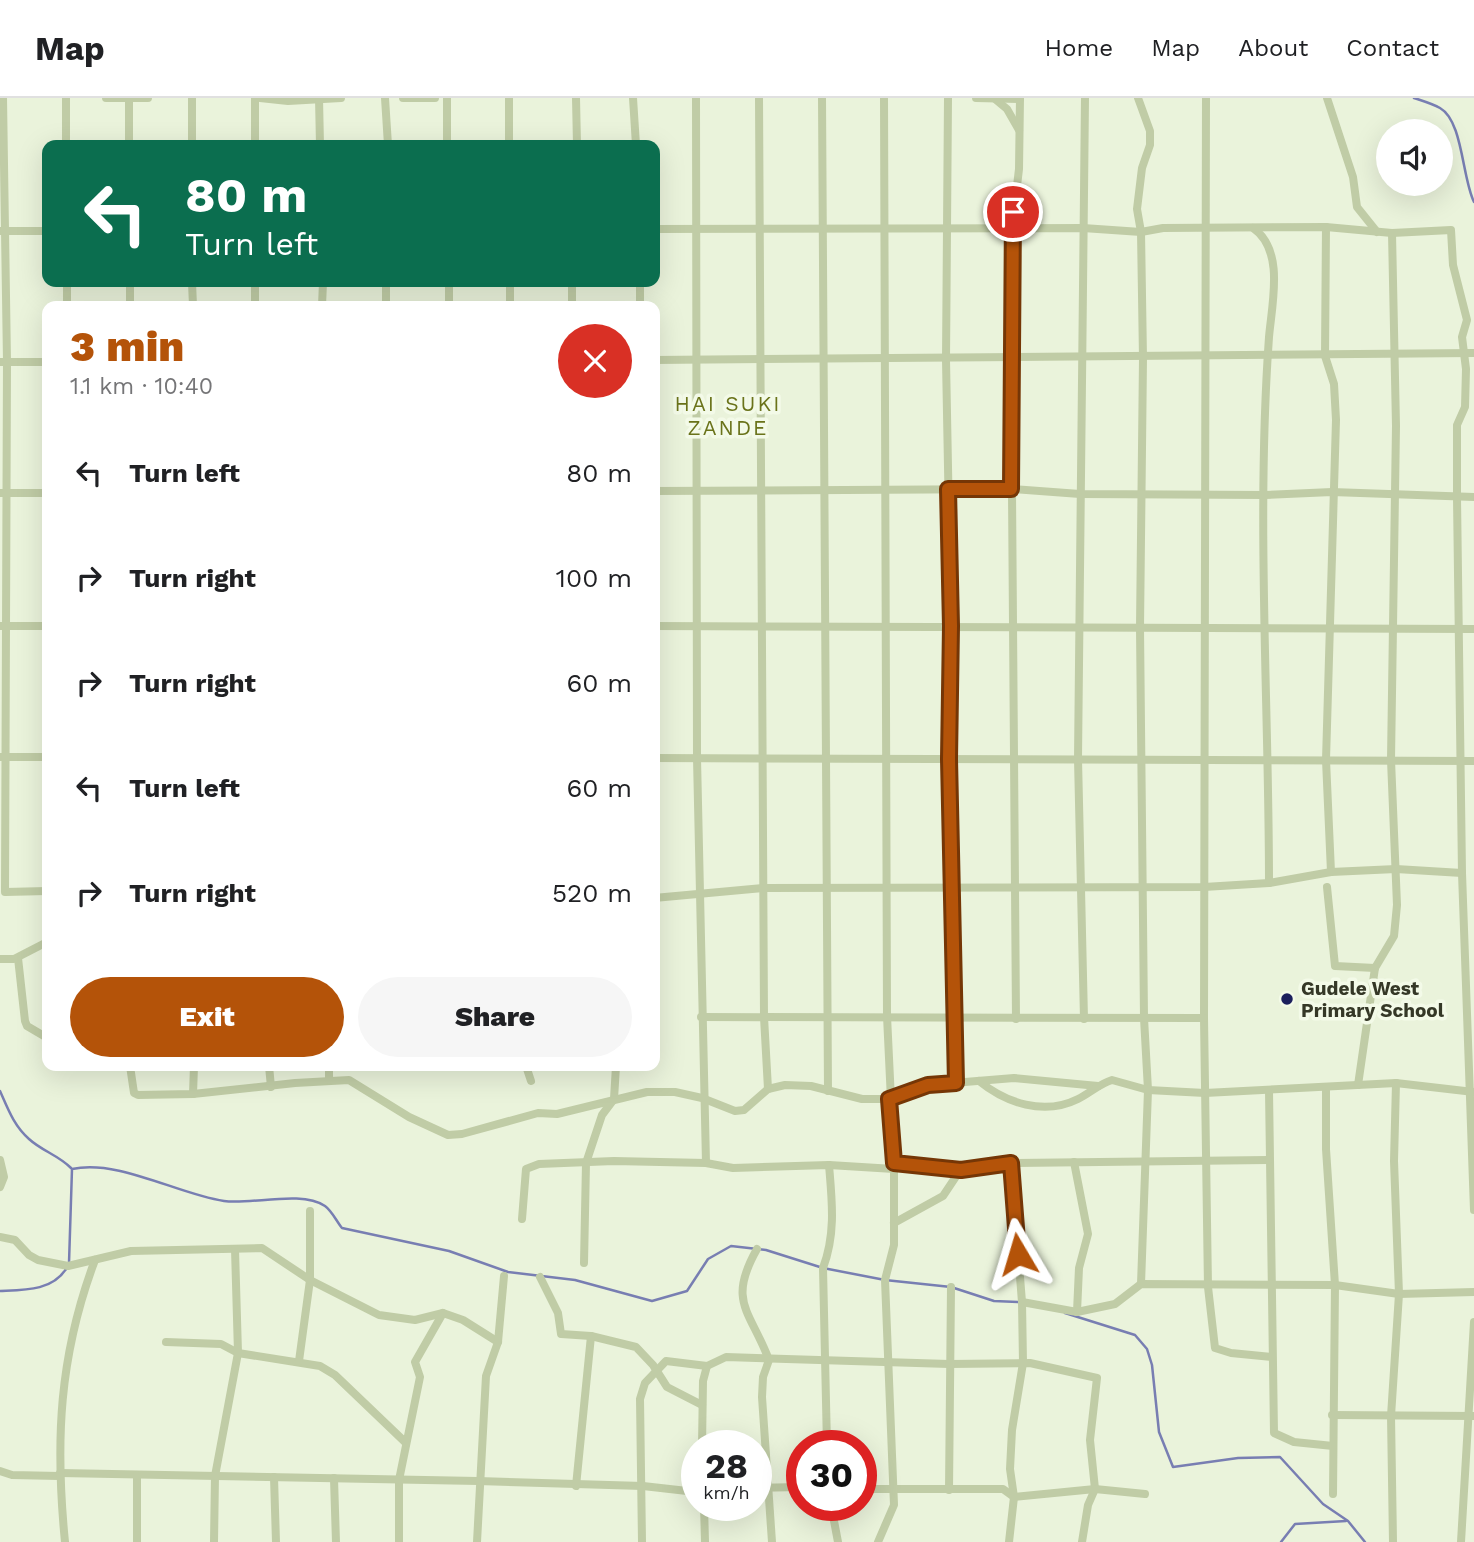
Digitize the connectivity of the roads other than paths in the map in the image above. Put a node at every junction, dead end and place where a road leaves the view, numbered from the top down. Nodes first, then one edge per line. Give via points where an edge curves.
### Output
1 (4, 98) edge
2 (66, 98) edge
3 (106, 98) edge
4 (129, 98) edge
5 (148, 98) edge
6 (192, 98) edge
7 (257, 98) edge
8 (341, 98) edge
9 (385, 98) edge
10 (403, 98) edge
11 (435, 98) edge
12 (447, 98) edge
13 (509, 98) edge
14 (576, 98) edge
15 (633, 98) edge
16 (696, 98) edge
17 (759, 98) edge
18 (822, 98) edge
19 (884, 98) edge
20 (948, 98) edge
21 (976, 98) edge
22 (998, 98) edge
23 (1085, 98) edge
24 (1138, 98) edge
25 (1206, 98) edge
26 (1327, 98) edge
27 (319, 99) edge
28 (1020, 99) edge
29 (1020, 132) junction
30 (66, 140) edge
31 (129, 140) edge
32 (192, 140) edge
33 (255, 140) edge
34 (320, 140) edge
35 (388, 140) edge
36 (447, 140) edge
37 (509, 140) edge
38 (577, 140) edge
39 (636, 140) edge
40 (1326, 227) junction
41 (1012, 228) junction
42 (1083, 228) junction
43 (1205, 228) junction
44 (1253, 228) junction
45 (660, 229) edge
46 (695, 229) junction
47 (760, 229) junction
48 (822, 229) junction
49 (884, 229) junction
50 (948, 229) junction
51 (2, 231) edge
52 (42, 231) edge
53 (1141, 232) junction
54 (1377, 232) junction
55 (1392, 233) junction
56 (1393, 354) junction
57 (1464, 354) junction
58 (1474, 354) edge
59 (1268, 356) junction
60 (1325, 356) junction
61 (1080, 357) junction
62 (1206, 357) junction
63 (1143, 358) junction
64 (660, 360) edge
65 (697, 360) junction
66 (761, 360) junction
67 (823, 360) junction
68 (884, 360) junction
69 (946, 360) junction
70 (1011, 360) junction
71 (4, 362) edge
72 (42, 362) edge
73 (948, 489) junction
74 (1011, 489) junction
75 (696, 490) junction
76 (760, 490) junction
77 (824, 490) junction
78 (884, 490) junction
79 (660, 491) edge
80 (1332, 492) junction
81 (2, 493) edge
82 (42, 493) edge
83 (1394, 493) junction
84 (1080, 494) junction
85 (1139, 494) junction
86 (1204, 495) junction
87 (1265, 495) junction
88 (1457, 498) junction
89 (1474, 498) edge
90 (2, 626) edge
91 (42, 626) edge
92 (660, 626) edge
93 (698, 626) junction
94 (761, 626) junction
95 (823, 626) junction
96 (886, 626) junction
97 (951, 626) junction
98 (1014, 626) junction
99 (1080, 627) junction
100 (1140, 628) junction
101 (1204, 629) junction
102 (1474, 629) edge
103 (1266, 630) junction
104 (1328, 630) junction
105 (1461, 630) junction
106 (1391, 631) junction
107 (3, 757) edge
108 (42, 757) edge
109 (660, 758) edge
110 (697, 758) junction
111 (763, 758) junction
112 (1144, 758) junction
113 (1269, 758) junction
114 (886, 759) junction
115 (949, 759) junction
116 (1016, 759) junction
117 (1078, 759) junction
118 (1206, 759) junction
119 (826, 760) junction
120 (1326, 760) junction
121 (1391, 760) junction
122 (1462, 761) junction
123 (1474, 761) edge
124 (1395, 869) junction
125 (1331, 872) junction
126 (1462, 873) junction
127 (1269, 883) junction
128 (953, 886) junction
129 (828, 887) junction
130 (1015, 887) junction
131 (1144, 887) junction
132 (1204, 887) junction
133 (1327, 887) dead end
134 (763, 888) junction
135 (887, 888) junction
136 (1083, 888) junction
137 (42, 891) edge
138 (698, 894) junction
139 (660, 897) edge
140 (1463, 908) junction
141 (1474, 908) edge
142 (42, 945) edge
143 (18, 958) junction
144 (0, 960) edge
145 (1374, 968) junction
146 (887, 1016) junction
147 (701, 1017) junction
148 (764, 1017) junction
149 (955, 1018) junction
150 (1144, 1018) junction
151 (1204, 1018) junction
152 (830, 1019) junction
153 (1016, 1019) junction
154 (1084, 1019) junction
155 (42, 1035) edge
156 (131, 1071) edge
157 (194, 1071) edge
158 (269, 1071) edge
159 (329, 1071) edge
160 (528, 1071) edge
161 (616, 1071) edge
162 (329, 1080) junction
163 (531, 1081) dead end
164 (979, 1081) junction
165 (956, 1083) junction
166 (1396, 1083) junction
167 (1358, 1085) junction
168 (1098, 1086) junction
169 (271, 1087) junction
170 (1326, 1087) junction
171 (768, 1089) junction
172 (1148, 1090) junction
173 (828, 1091) junction
174 (1269, 1091) junction
175 (1472, 1092) edge
176 (1205, 1093) junction
177 (193, 1094) junction
178 (702, 1098) junction
179 (614, 1099) junction
180 (889, 1099) junction
181 (1207, 1159) junction
182 (0, 1160) edge
183 (1146, 1160) junction
184 (1268, 1160) junction
185 (1074, 1162) junction
186 (586, 1163) junction
187 (706, 1163) junction
188 (1011, 1163) junction
189 (829, 1165) junction
190 (894, 1166) junction
191 (961, 1170) junction
192 (0, 1187) edge
193 (1474, 1210) edge
194 (310, 1211) dead end
195 (522, 1219) dead end
196 (894, 1223) junction
197 (0, 1237) edge
198 (235, 1249) junction
199 (757, 1249) dead end
200 (95, 1260) junction
201 (584, 1263) dead end
202 (504, 1276) dead end
203 (540, 1277) dead end
204 (310, 1280) junction
205 (1141, 1284) junction
206 (1335, 1285) junction
207 (1208, 1286) junction
208 (951, 1287) dead end
209 (1270, 1287) junction
210 (1474, 1292) edge
211 (1399, 1294) junction
212 (1022, 1302) junction
213 (1077, 1312) junction
214 (443, 1313) junction
215 (1474, 1322) edge
216 (591, 1336) junction
217 (166, 1342) dead end
218 (498, 1342) junction
219 (238, 1353) junction
220 (1272, 1357) junction
221 (824, 1358) junction
222 (768, 1360) junction
223 (890, 1361) junction
224 (299, 1362) junction
225 (1023, 1363) junction
226 (949, 1364) junction
227 (707, 1366) junction
228 (657, 1371) junction
229 (702, 1405) junction
230 (1332, 1415) junction
231 (1391, 1416) junction
232 (1470, 1416) edge
233 (702, 1430) edge
234 (764, 1430) edge
235 (826, 1430) edge
236 (405, 1442) junction
237 (1470, 1445) edge
238 (1333, 1446) junction
239 (0, 1471) edge
240 (59, 1475) junction
241 (137, 1475) junction
242 (215, 1476) junction
243 (274, 1477) junction
244 (334, 1478) junction
245 (399, 1480) junction
246 (478, 1481) junction
247 (576, 1486) junction
248 (643, 1486) junction
249 (877, 1489) edge
250 (894, 1489) junction
251 (1095, 1489) junction
252 (681, 1490) edge
253 (949, 1490) junction
254 (1145, 1494) dead end
255 (1333, 1494) dead end
256 (1014, 1497) junction
257 (704, 1521) edge
258 (770, 1521) edge
259 (834, 1521) edge
260 (65, 1542) edge
261 (137, 1542) edge
262 (214, 1542) edge
263 (276, 1542) edge
264 (336, 1542) edge
265 (399, 1542) edge
266 (477, 1542) edge
267 (642, 1542) edge
268 (705, 1542) edge
269 (772, 1542) edge
270 (838, 1542) edge
271 (878, 1542) edge
272 (1009, 1542) edge
273 (1082, 1542) edge
274 (1393, 1542) edge
275 (1461, 1542) edge

1 - 51 street
2 - 30 street
3 - 4 street
4 - 5 street
4 - 31 street
6 - 32 street
7 - 27 street
7 - 33 street
8 - 27 street
9 - 35 street
10 - 11 street
12 - 36 street
13 - 37 street
14 - 38 street
15 - 39 street
16 - 46 street
17 - 47 street
18 - 48 street
19 - 49 street
20 - 50 street
21 - 22 street
22 - 28 street
22 - 29 street
23 - 42 street
24 - 53 street via 1150,131 1138,189
25 - 43 street
26 - 54 street via 1353,177 1357,206
27 - 34 street
28 - 29 street
29 - 41 street
40 - 44 street
40 - 54 street
40 - 60 street
41 - 42 street
41 - 50 street
41 - 70 street
42 - 53 street
42 - 61 street
43 - 44 street
43 - 53 street
43 - 62 street
44 - 59 street via 1268,244 1274,276
45 - 46 street
46 - 47 street
46 - 65 street
47 - 48 street
47 - 66 street
48 - 49 street
48 - 67 street
49 - 50 street
49 - 68 street
50 - 69 street
51 - 52 street
51 - 71 street
53 - 63 street
54 - 55 street
55 - 56 street
55 - 57 street via 1451,230 1467,320
56 - 57 street
56 - 60 street
56 - 83 street
57 - 58 street
57 - 88 street via 1466,389 1457,425
59 - 60 street
59 - 62 street
59 - 87 street
60 - 80 street via 1334,384 1336,420
61 - 63 street
61 - 70 street
61 - 84 street
62 - 63 street
62 - 86 street
63 - 85 street
64 - 65 street
65 - 66 street
65 - 75 street
66 - 67 street
66 - 76 street
67 - 68 street
67 - 77 street
68 - 69 street
68 - 78 street
69 - 70 street
69 - 73 street
70 - 74 street
71 - 72 street
71 - 81 street
73 - 74 street
73 - 78 street
73 - 97 street
74 - 84 street
74 - 98 street
75 - 76 street
75 - 79 street
75 - 93 street
76 - 77 street
76 - 94 street
77 - 78 street
77 - 95 street
78 - 96 street
80 - 83 street
80 - 87 street
80 - 104 street
81 - 82 street
81 - 90 street
83 - 88 street
83 - 106 street
84 - 85 street
84 - 99 street
85 - 86 street
85 - 100 street
86 - 87 street
86 - 101 street
87 - 103 street
88 - 89 street
88 - 105 street
90 - 91 street
90 - 107 street
92 - 93 street
93 - 94 street
93 - 110 street
94 - 95 street
94 - 111 street
95 - 96 street
95 - 119 street
96 - 97 street
96 - 114 street
97 - 98 street
97 - 115 street
98 - 99 street
98 - 116 street
99 - 100 street
99 - 117 street
100 - 101 street
100 - 112 street
101 - 103 street
101 - 118 street
102 - 105 street
103 - 104 street
103 - 113 street
104 - 106 street
104 - 120 street
105 - 106 street
105 - 122 street
106 - 121 street
107 - 108 street
107 - 137 street via 5,892
109 - 110 street
110 - 111 street
110 - 138 street
111 - 119 street
111 - 134 street
112 - 117 street
112 - 118 street
112 - 131 street
113 - 118 street
113 - 120 street
113 - 127 street
114 - 115 street
114 - 119 street
114 - 135 street
115 - 116 street
115 - 128 street
116 - 117 street
116 - 130 street
117 - 136 street
118 - 132 street
119 - 129 street
120 - 121 street
120 - 125 street
121 - 122 street
121 - 124 street
122 - 123 street
122 - 126 street
124 - 125 street
124 - 126 street
124 - 145 street via 1394,936
125 - 127 street
126 - 140 street
127 - 132 street
128 - 130 street
128 - 135 street
128 - 149 street
129 - 134 street
129 - 135 street
129 - 152 street
130 - 136 street
130 - 153 street
131 - 132 street
131 - 136 street
131 - 150 street
132 - 151 street
133 - 145 street via 1335,965
134 - 138 street
134 - 148 street
135 - 146 street
136 - 154 street
138 - 139 street
138 - 147 street
140 - 141 street
140 - 175 street
142 - 143 street
143 - 144 street
143 - 155 street via 24,1021
145 - 167 street
146 - 149 street
146 - 152 street
146 - 180 street
147 - 148 street
147 - 178 street
148 - 152 street
148 - 171 street
149 - 153 street
149 - 165 street
150 - 151 street
150 - 154 street
150 - 172 street
151 - 176 street
152 - 173 street
153 - 154 street
156 - 177 street via 138,1095
157 - 177 street
158 - 169 street
159 - 162 street
160 - 163 street
161 - 179 street
162 - 169 street
162 - 179 street via 349,1080 448,1135
164 - 165 street
164 - 168 street via 1014,1078
164 - 168 street via 1008,1100 1044,1107 1075,1101
165 - 180 street via 928,1085
166 - 167 street
166 - 175 street
166 - 211 street
167 - 170 street
168 - 172 street via 1118,1081
169 - 177 street
170 - 174 street
170 - 206 street
171 - 173 street via 796,1085
171 - 178 street via 744,1110
172 - 176 street
172 - 183 street
173 - 180 street via 862,1099
174 - 176 street
174 - 184 street
175 - 193 street
176 - 181 street
178 - 179 street via 647,1092
178 - 187 street
179 - 186 street via 602,1115
180 - 190 street
181 - 183 street
181 - 184 street
181 - 207 street
182 - 192 street via 4,1177
183 - 185 street
183 - 205 street
184 - 209 street
185 - 188 street
185 - 213 street via 1088,1234 1079,1268
186 - 187 street
186 - 195 street via 539,1164 526,1170
186 - 201 street
187 - 189 street via 733,1168
188 - 191 street
188 - 212 street
189 - 190 street
189 - 221 street via 834,1219 823,1268
190 - 191 street
190 - 196 street
191 - 196 street via 943,1196
194 - 204 street
196 - 223 street via 885,1280
197 - 200 street via 15,1240 29,1255 48,1263 68,1266
198 - 200 street via 131,1251
198 - 204 street via 262,1248
198 - 219 street
199 - 222 street via 746,1269 740,1297
200 - 240 street via 68,1344
202 - 218 street
203 - 216 street via 558,1313 561,1334
204 - 214 street via 396,1320
204 - 224 street
205 - 207 street
205 - 213 street via 1115,1304
206 - 209 street
206 - 211 street
206 - 230 street
207 - 209 street
207 - 220 street via 1215,1348
208 - 226 street
209 - 220 street
210 - 211 street
211 - 231 street
212 - 213 street
212 - 225 street
214 - 218 street
214 - 236 street via 415,1362 420,1377
215 - 232 street
216 - 228 street via 636,1347
216 - 247 street
217 - 219 street via 221,1344
218 - 246 street via 486,1376
219 - 224 street
219 - 242 street
220 - 238 street via 1274,1433 1294,1442
221 - 222 street
221 - 223 street
221 - 235 street
222 - 227 street via 726,1357
222 - 234 street via 763,1377
223 - 226 street
223 - 250 street
224 - 236 street via 335,1375
225 - 226 street
225 - 251 street via 1097,1378 1090,1440
225 - 256 street via 1012,1430
226 - 253 street
227 - 228 street via 666,1361
227 - 229 street
228 - 229 street via 667,1387
228 - 248 street via 645,1383 640,1399
229 - 233 street
230 - 231 street
230 - 238 street
231 - 232 street
231 - 274 street
232 - 237 street
236 - 245 street
237 - 275 street
238 - 255 street
239 - 240 street
240 - 241 street
240 - 260 street
241 - 242 street
241 - 261 street
242 - 243 street
242 - 262 street
243 - 244 street
243 - 263 street
244 - 245 street
244 - 264 street
245 - 246 street
245 - 265 street
246 - 247 street
246 - 266 street
247 - 248 street
248 - 252 street
248 - 267 street
249 - 250 street
250 - 253 street
250 - 271 street via 893,1511
251 - 254 street
251 - 256 street
251 - 273 street
253 - 256 street via 1003,1489
256 - 272 street
257 - 268 street
258 - 269 street
259 - 270 street

